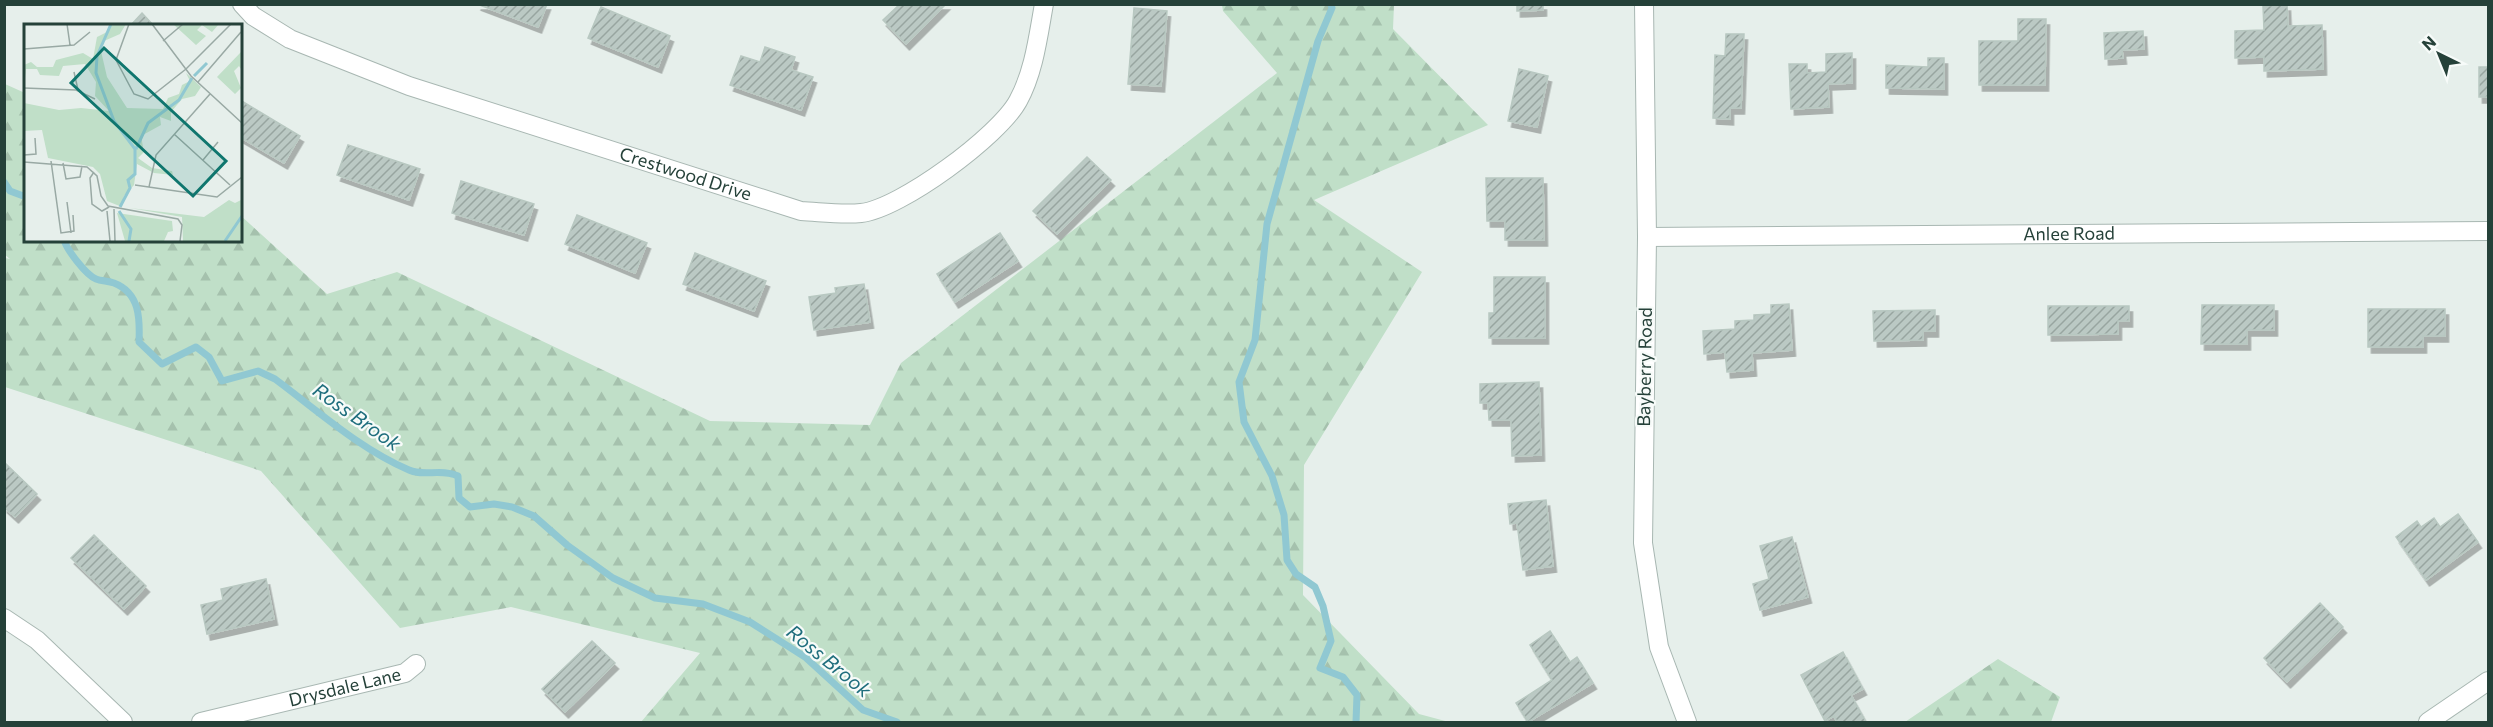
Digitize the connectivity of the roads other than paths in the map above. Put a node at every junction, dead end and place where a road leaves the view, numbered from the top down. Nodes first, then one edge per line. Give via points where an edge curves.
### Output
1 (242, 4) edge
2 (1044, 4) edge
3 (1644, 4) edge
4 (2488, 231) edge
5 (1647, 237) junction
6 (4, 618) edge
7 (416, 664) dead end
8 (2488, 681) edge
9 (123, 723) edge
10 (201, 723) edge
11 (1687, 723) edge
12 (2428, 723) edge

1 - 2 street, Crestwood Drive via 253,16 290,39 409,86 801,211 861,213 886,207 915,191 1000,124 1017,103 1029,74
3 - 5 street, Bayberry Road
4 - 5 street, Anlee Road
5 - 11 street, Bayberry Road via 1643,543 1659,647
6 - 9 street via 38,640
7 - 10 street, Drysdale Lane via 405,673
8 - 12 street

